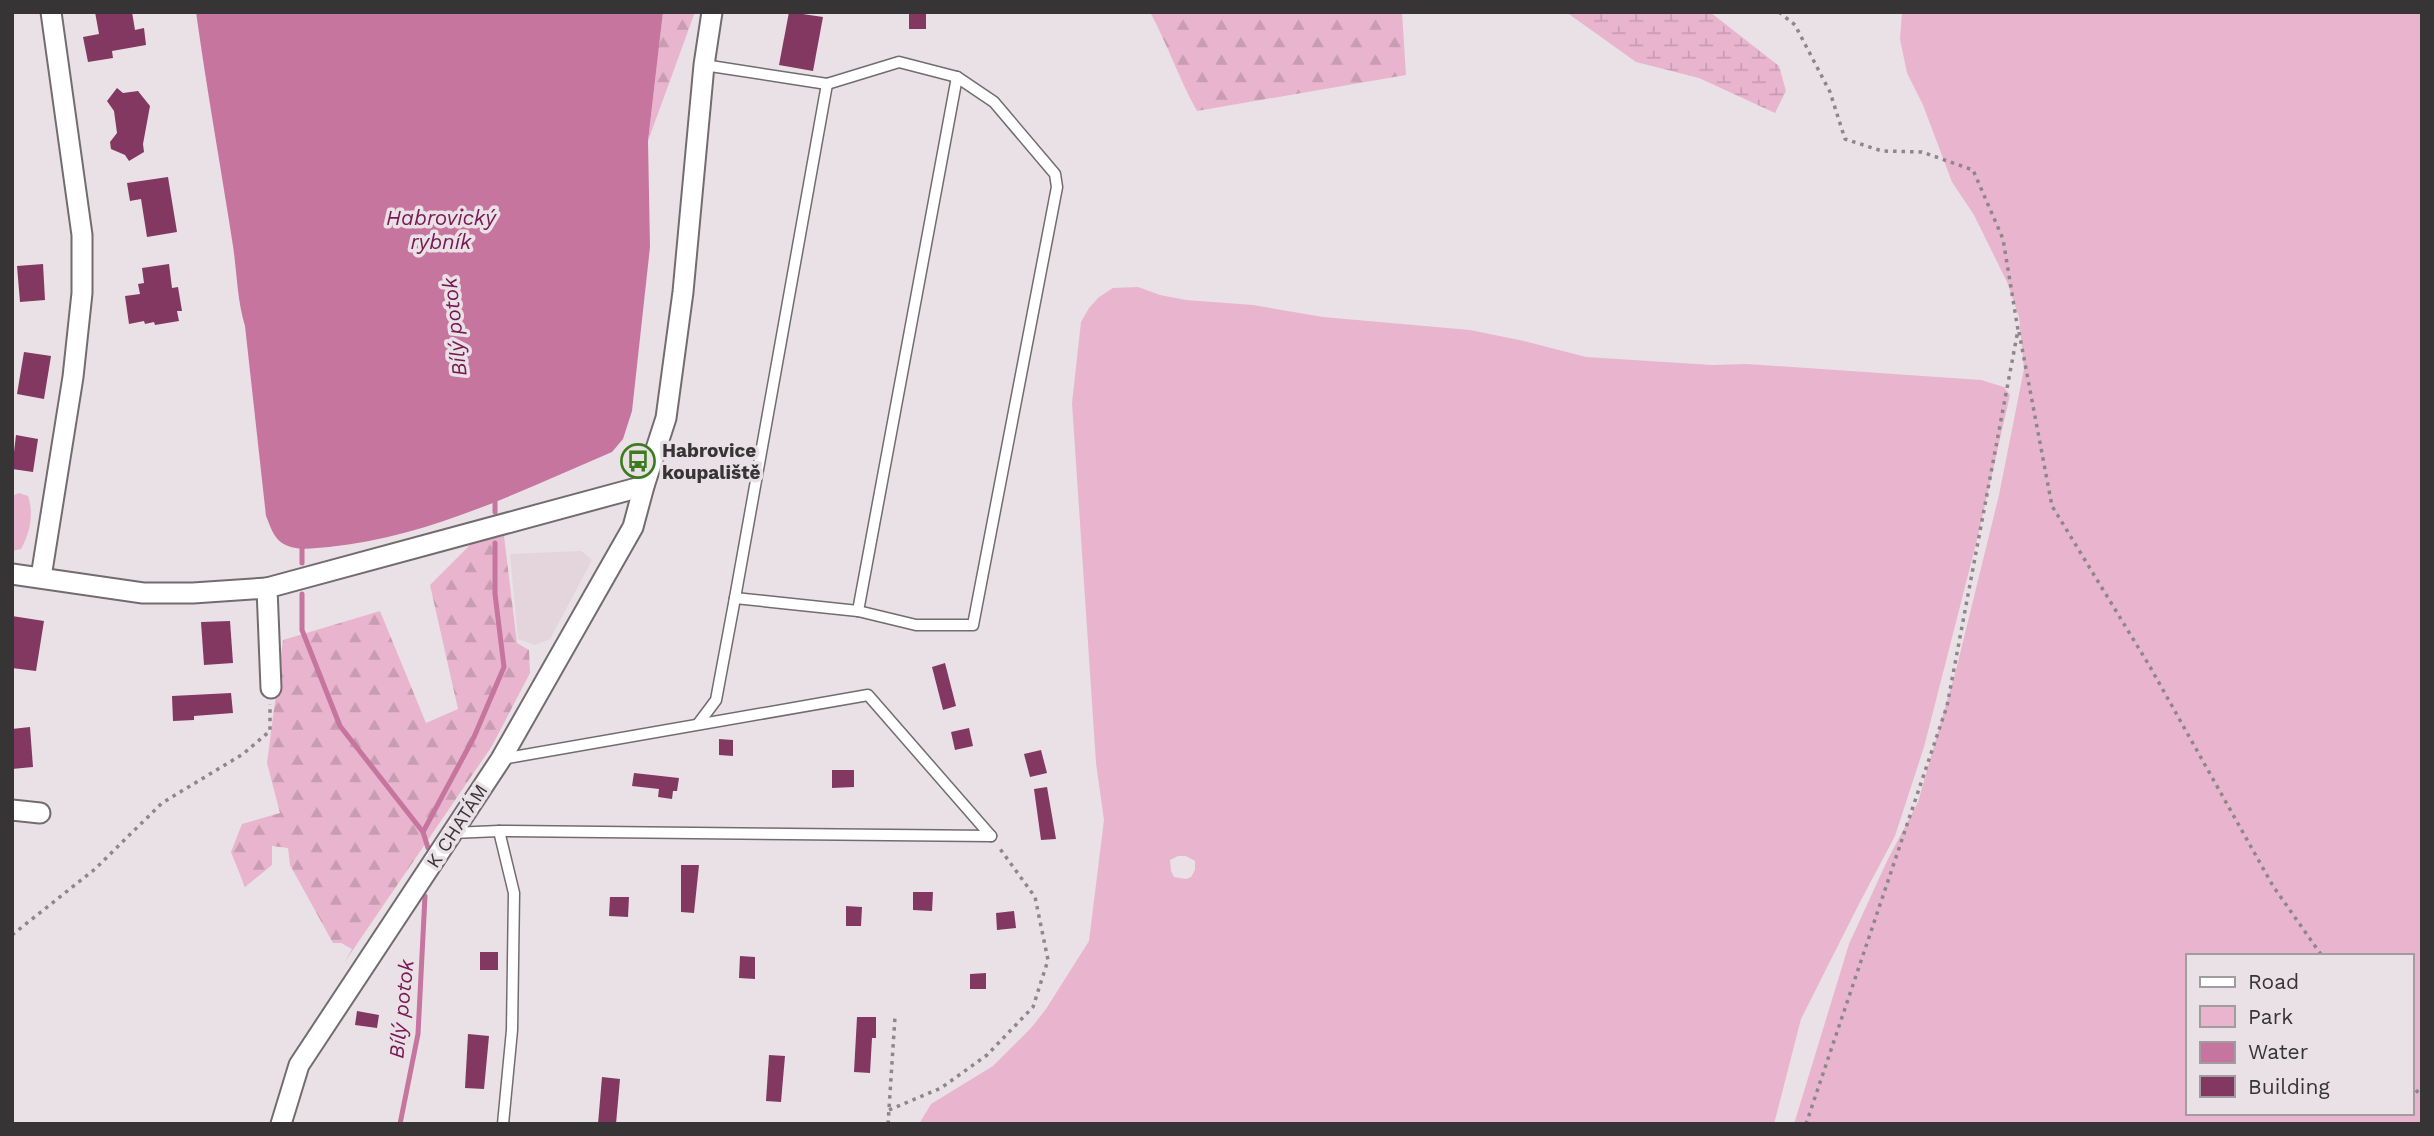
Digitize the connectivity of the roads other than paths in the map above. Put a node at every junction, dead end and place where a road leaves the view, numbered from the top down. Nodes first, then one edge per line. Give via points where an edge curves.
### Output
1 (51, 12) edge
2 (712, 12) edge
3 (704, 65) junction
4 (957, 77) junction
5 (827, 85) junction
6 (643, 485) junction
7 (12, 574) edge
8 (40, 577) junction
9 (267, 588) junction
10 (734, 598) junction
11 (858, 611) junction
12 (271, 688) road end
13 (698, 724) junction
14 (501, 759) junction
15 (12, 810) edge
16 (40, 813) dead end
17 (499, 831) junction
18 (452, 834) junction
19 (281, 1124) edge
20 (503, 1124) edge

1 - 8 street via 82,235 82,293
2 - 3 street, K CHATÁM
3 - 5 lane
3 - 6 street, K CHATÁM via 666,418
4 - 5 lane via 899,62
4 - 11 lane
4 - 11 lane via 994,102 1055,174 1057,187 973,625 916,625
5 - 10 lane
6 - 9 street
6 - 14 street, K CHATÁM via 634,527
7 - 8 street
8 - 9 street via 143,593
9 - 12 street
10 - 11 lane
10 - 13 lane via 716,700
13 - 14 lane
13 - 17 lane via 869,695 991,836
14 - 18 street, K CHATÁM
15 - 16 street
17 - 18 lane
17 - 20 lane via 514,893 512,1030
18 - 19 street, K CHATÁM via 299,1065

